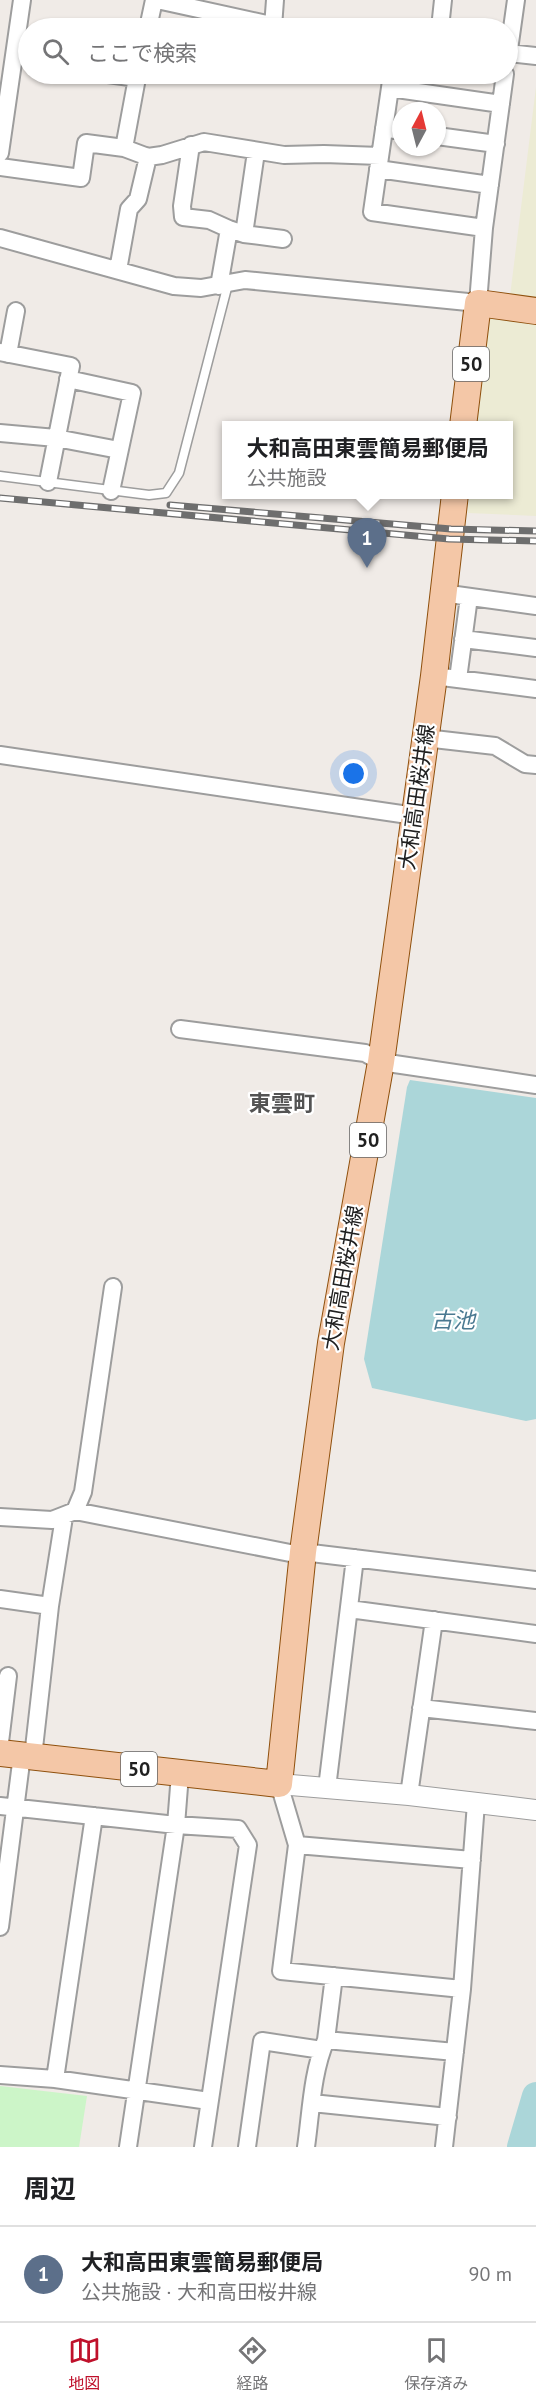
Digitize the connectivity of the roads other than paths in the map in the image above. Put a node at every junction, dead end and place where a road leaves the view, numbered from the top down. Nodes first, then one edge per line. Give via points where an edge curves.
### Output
1 (22, 0) edge
2 (156, 0) edge
3 (275, 0) edge
4 (443, 0) edge
5 (516, 0) edge
6 (20, 18) edge
7 (151, 18) edge
8 (235, 18) edge
9 (278, 18) edge
10 (441, 18) edge
11 (513, 18) edge
12 (18, 32) edge
13 (518, 55) edge
14 (536, 56) edge
15 (14, 65) edge
16 (136, 84) edge
17 (391, 84) edge
18 (405, 84) edge
19 (504, 84) edge
20 (501, 104) junction
21 (3, 105) edge
22 (392, 106) edge
23 (392, 132) edge
24 (446, 137) edge
25 (496, 144) junction
26 (191, 145) junction
27 (0, 146) edge
28 (124, 148) junction
29 (256, 152) junction
30 (148, 157) junction
31 (379, 163) junction
32 (0, 167) edge
33 (490, 185) junction
34 (484, 228) junction
35 (236, 231) junction
36 (0, 238) edge
37 (283, 239) dead end
38 (118, 270) junction
39 (224, 285) junction
40 (478, 303) junction
41 (16, 311) dead end
42 (536, 311) edge
43 (4, 353) edge
44 (68, 379) junction
45 (464, 421) edge
46 (0, 433) edge
47 (56, 438) junction
48 (119, 450) junction
49 (0, 476) edge
50 (48, 482) junction
51 (111, 490) junction
52 (454, 499) edge
53 (442, 593) junction
54 (469, 597) junction
55 (536, 606) edge
56 (463, 639) junction
57 (536, 648) edge
58 (446, 678) junction
59 (536, 689) edge
60 (425, 738) junction
61 (0, 755) edge
62 (536, 765) edge
63 (415, 816) junction
64 (180, 1029) dead end
65 (381, 1062) junction
66 (536, 1085) edge
67 (113, 1287) dead end
68 (70, 1514) junction
69 (0, 1517) edge
70 (303, 1552) junction
71 (356, 1558) junction
72 (536, 1580) edge
73 (0, 1599) edge
74 (50, 1606) junction
75 (349, 1609) junction
76 (434, 1620) junction
77 (536, 1634) edge
78 (8, 1676) dead end
79 (421, 1708) junction
80 (536, 1721) edge
81 (0, 1742) edge
82 (18, 1755) edge
83 (180, 1774) junction
84 (279, 1784) junction
85 (327, 1788) junction
86 (409, 1795) junction
87 (476, 1803) junction
88 (8, 1806) edge
89 (536, 1810) edge
90 (94, 1816) junction
91 (176, 1825) junction
92 (297, 1845) junction
93 (472, 1860) junction
94 (0, 1927) edge
95 (334, 1976) junction
96 (462, 1989) junction
97 (324, 2045) junction
98 (455, 2052) junction
99 (0, 2075) edge
100 (55, 2079) junction
101 (136, 2092) junction
102 (209, 2101) junction
103 (312, 2103) junction
104 (448, 2117) junction
105 (128, 2147) edge
106 (203, 2147) edge
107 (247, 2147) edge
108 (306, 2147) edge
109 (444, 2147) edge

1 - 6 street
2 - 7 street
2 - 8 street
3 - 9 street
4 - 10 street
5 - 11 street
12 - 15 street
13 - 14 street
15 - 21 street
16 - 28 street
17 - 22 street
18 - 20 street
19 - 20 street
20 - 25 street
21 - 27 street
23 - 31 street
24 - 25 street
25 - 33 street
26 - 29 street via 204,142
26 - 30 street
26 - 35 street via 183,217 209,220
28 - 30 street
28 - 32 street via 86,143 81,178
29 - 31 street via 324,154
29 - 35 street
30 - 38 street via 138,199 129,209
31 - 33 street
31 - 34 street via 372,212
33 - 34 street
34 - 40 street
35 - 37 street
35 - 39 street
36 - 38 street
38 - 39 street via 174,286
39 - 40 street via 245,280
39 - 51 lane via 179,473 166,493
40 - 42 main road
40 - 45 main road, 50
41 - 43 street
43 - 44 street via 71,366
44 - 47 street
44 - 48 street via 132,393
46 - 47 street
47 - 48 street
47 - 50 street
48 - 51 street
49 - 50 lane
50 - 51 lane
52 - 53 main road, 大和高田桜井線 / 50
53 - 54 street
53 - 58 main road, 大和高田桜井線 / 50
54 - 55 street
54 - 56 street
56 - 57 street
56 - 58 street
58 - 59 street
58 - 60 main road, 大和高田桜井線 / 50
60 - 62 street via 495,746 525,764
60 - 63 main road, 大和高田桜井線 / 50
61 - 63 street
63 - 65 main road, 大和高田桜井線 / 50
64 - 65 street via 365,1053
65 - 66 street
65 - 70 main road, 大和高田桜井線 / 50 via 331,1343
67 - 68 street via 83,1492
68 - 69 street via 44,1520
68 - 70 street via 290,1553
68 - 74 street
70 - 71 street
70 - 84 main road, 大和高田桜井線 / 50
71 - 72 street
71 - 75 street
73 - 74 street
74 - 82 street
75 - 76 street
75 - 85 street
76 - 77 street
76 - 79 street
78 - 81 street
79 - 80 street
79 - 86 street
82 - 83 main road, 50
82 - 88 street
83 - 84 main road, 50
83 - 91 street
84 - 85 street
84 - 92 street
85 - 86 street
86 - 87 street
87 - 89 street
87 - 93 street
88 - 90 street
88 - 94 street
90 - 91 street
90 - 100 street
91 - 101 street
91 - 102 street via 238,1829 248,1845
92 - 93 street
92 - 95 street via 281,1971
93 - 96 street
95 - 96 street
95 - 97 street
96 - 98 street
97 - 98 street
97 - 103 street
97 - 107 street via 262,2041
98 - 104 street
99 - 100 street
100 - 101 street
101 - 102 street
101 - 105 street
102 - 106 street
103 - 104 street
103 - 108 street
104 - 109 street

